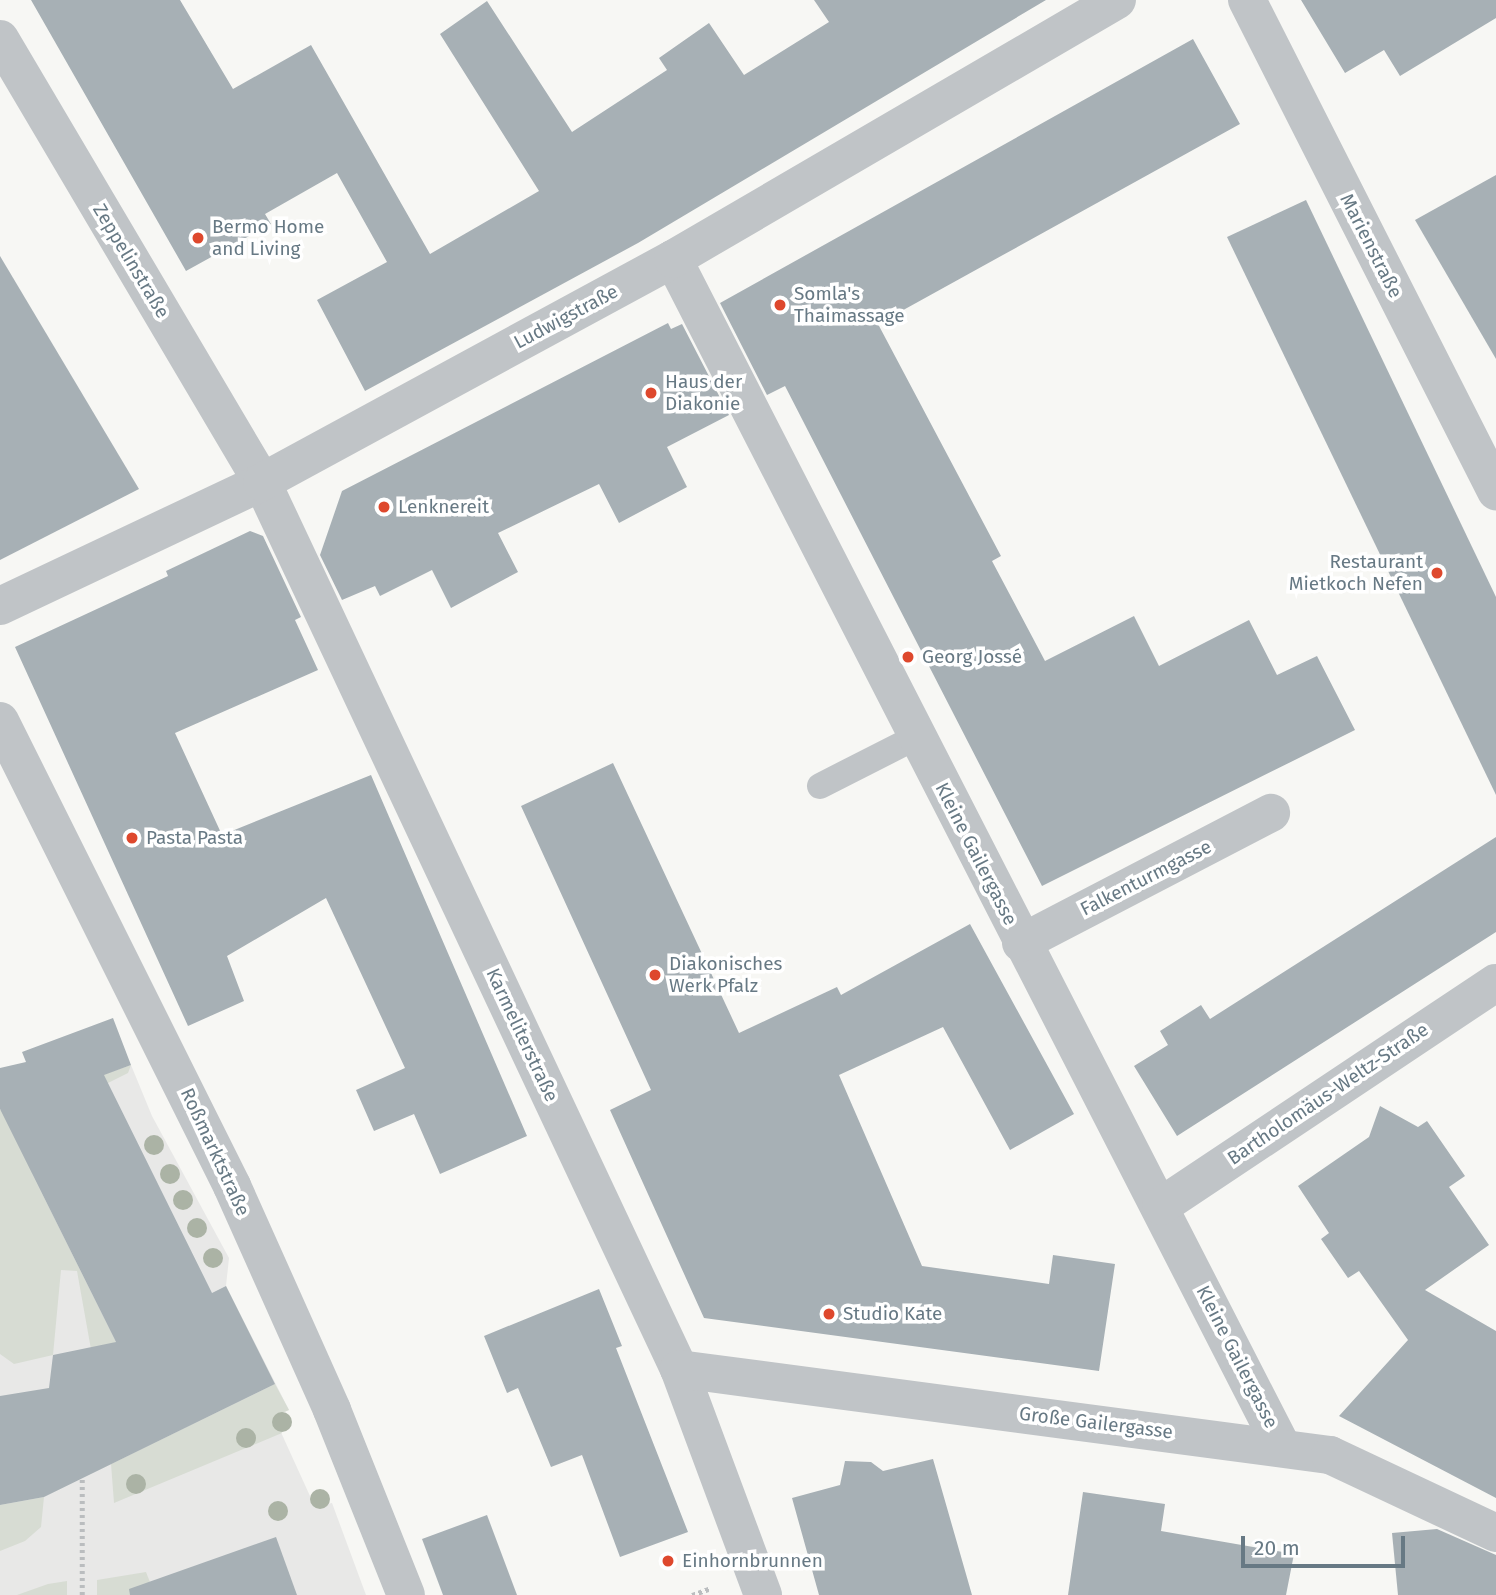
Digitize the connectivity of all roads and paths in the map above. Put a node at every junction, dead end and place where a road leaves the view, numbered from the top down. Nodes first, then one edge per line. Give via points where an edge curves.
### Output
1 (1117, 0) edge
2 (1247, 0) edge
3 (0, 39) edge
4 (673, 259) junction
5 (262, 482) junction
6 (1496, 491) edge
7 (0, 606) edge
8 (0, 721) edge
9 (916, 737) junction
10 (820, 786) dead end
11 (1271, 813) dead end
12 (1021, 943) junction
13 (1496, 983) edge
14 (1161, 1206) junction
15 (679, 1369) junction
16 (1282, 1447) junction
17 (82, 1478) dead end
18 (1496, 1533) edge
19 (82, 1595) edge
20 (406, 1595) edge
21 (763, 1595) edge

1 - 4 street, Ludwigstraße
2 - 6 street, Marienstraße
3 - 5 street, Zeppelinstraße
4 - 5 street, Ludwigstraße
4 - 9 street, Kleine Gailergasse
5 - 7 street, Ludwigstraße
5 - 15 street, Karmeliterstraße
8 - 20 street, Roßmarktstraße via 232,1186 332,1410
9 - 10 lane
9 - 12 street, Kleine Gailergasse
11 - 12 street, Falkenturmgasse
12 - 14 street, Kleine Gailergasse
13 - 14 street, Bartholomäus-Weltz-Straße
14 - 16 street, Kleine Gailergasse
15 - 16 street, Große Gailergasse
15 - 21 street, Karmeliterstraße
16 - 18 street, Große Gailergasse via 1330,1455
17 - 19 path

